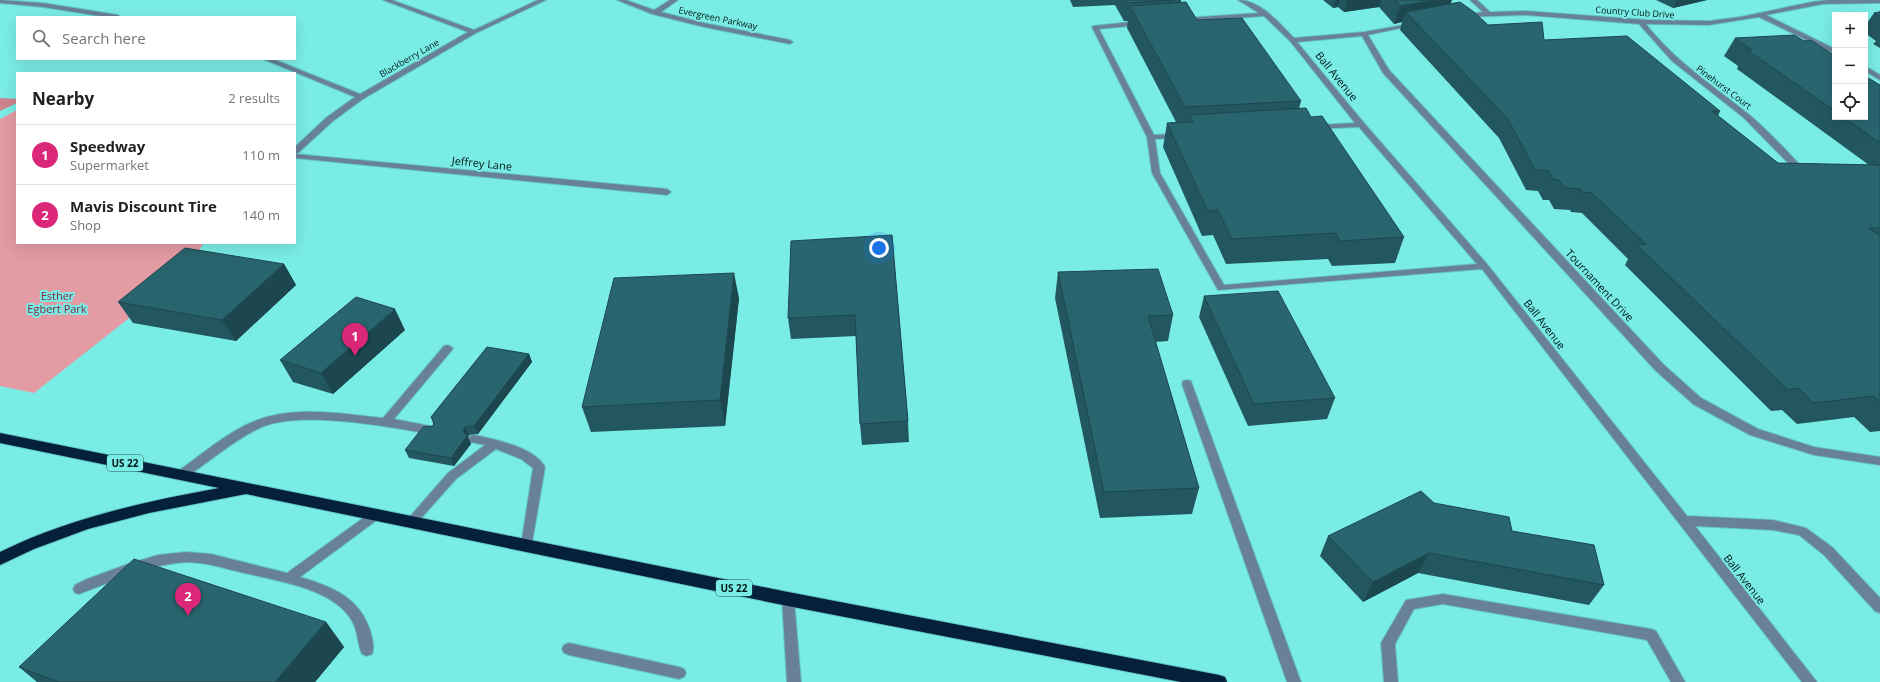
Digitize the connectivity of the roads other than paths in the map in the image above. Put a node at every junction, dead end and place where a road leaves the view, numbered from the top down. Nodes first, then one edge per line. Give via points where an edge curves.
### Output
1 (386, 0) edge
2 (543, 0) edge
3 (620, 0) edge
4 (675, 0) edge
5 (1241, 0) edge
6 (1473, 0) edge
7 (0, 1) edge
8 (1880, 1) edge
9 (654, 13) junction
10 (1488, 13) junction
11 (1266, 14) junction
12 (1760, 15) junction
13 (112, 16) edge
14 (1460, 16) edge
15 (1172, 21) edge
16 (1641, 22) junction
17 (1149, 23) edge
18 (1422, 23) edge
19 (474, 32) junction
20 (1364, 34) junction
21 (1292, 40) junction
22 (790, 42) dead end
23 (1832, 51) edge
24 (269, 60) edge
25 (1868, 70) edge
26 (1880, 78) edge
27 (360, 97) junction
28 (1360, 124) junction
29 (1306, 128) edge
30 (1182, 135) edge
31 (1152, 137) junction
32 (296, 150) edge
33 (296, 156) edge
34 (1796, 166) edge
35 (667, 192) dead end
36 (1484, 266) junction
37 (448, 348) dead end
38 (1187, 384) dead end
39 (386, 422) junction
40 (431, 430) edge
41 (0, 438) edge
42 (474, 439) dead end
43 (496, 443) junction
44 (1880, 461) edge
45 (182, 474) junction
46 (250, 488) junction
47 (378, 514) junction
48 (412, 521) junction
49 (1684, 521) junction
50 (527, 545) junction
51 (0, 559) edge
52 (289, 578) junction
53 (79, 589) dead end
54 (788, 599) junction
55 (1880, 607) edge
56 (569, 649) dead end
57 (367, 650) dead end
58 (679, 673) dead end
59 (794, 682) edge
60 (1219, 682) edge
61 (1294, 682) edge
62 (1391, 682) edge
63 (1678, 682) edge
64 (1810, 682) edge

1 - 19 street
2 - 19 street, Blackberry Lane
3 - 9 street, Evergreen Parkway
4 - 9 street
5 - 11 street, Ball Avenue
6 - 10 street
7 - 13 street
8 - 12 street, Country Club Drive via 1806,5
9 - 22 street, Evergreen Parkway
10 - 14 street, Country Club Drive
10 - 16 street, Country Club Drive via 1558,15
11 - 15 street
11 - 21 street, Ball Avenue
12 - 16 street, Country Club Drive via 1709,23
12 - 23 street
16 - 34 street, Pinehurst Court via 1654,41 1679,65 1751,120
17 - 31 street via 1095,27
18 - 20 street
19 - 27 street, Blackberry Lane
20 - 21 street
20 - 44 street, Tournament Drive via 1386,71 1660,368 1697,400 1754,432 1814,451
21 - 28 street, Ball Avenue
24 - 27 street
25 - 26 street
27 - 32 street, Blackberry Lane via 330,119
28 - 29 street
28 - 36 street, Ball Avenue
30 - 31 street
31 - 36 street via 1156,173 1221,288
33 - 35 street, Jeffrey Lane
36 - 49 street, Ball Avenue
37 - 39 street
38 - 61 street
39 - 40 street
39 - 45 street via 324,417 287,417 273,420 234,438
41 - 45 highway, US 22
42 - 43 street
43 - 48 street via 452,476
43 - 50 street via 539,467
45 - 46 highway, US 22
46 - 47 highway, US 22
46 - 51 highway via 110,516 37,541
47 - 48 highway, US 22
47 - 52 street
48 - 50 highway, US 22
49 - 55 street via 1773,525 1802,531 1828,551
49 - 64 street, Ball Avenue
50 - 54 highway, US 22
52 - 53 street via 188,557 142,564 108,575
52 - 57 street via 335,595 349,605 366,633
54 - 59 street
54 - 60 highway, US 22
56 - 58 street
62 - 63 street via 1388,643 1410,604 1443,599 1652,635

